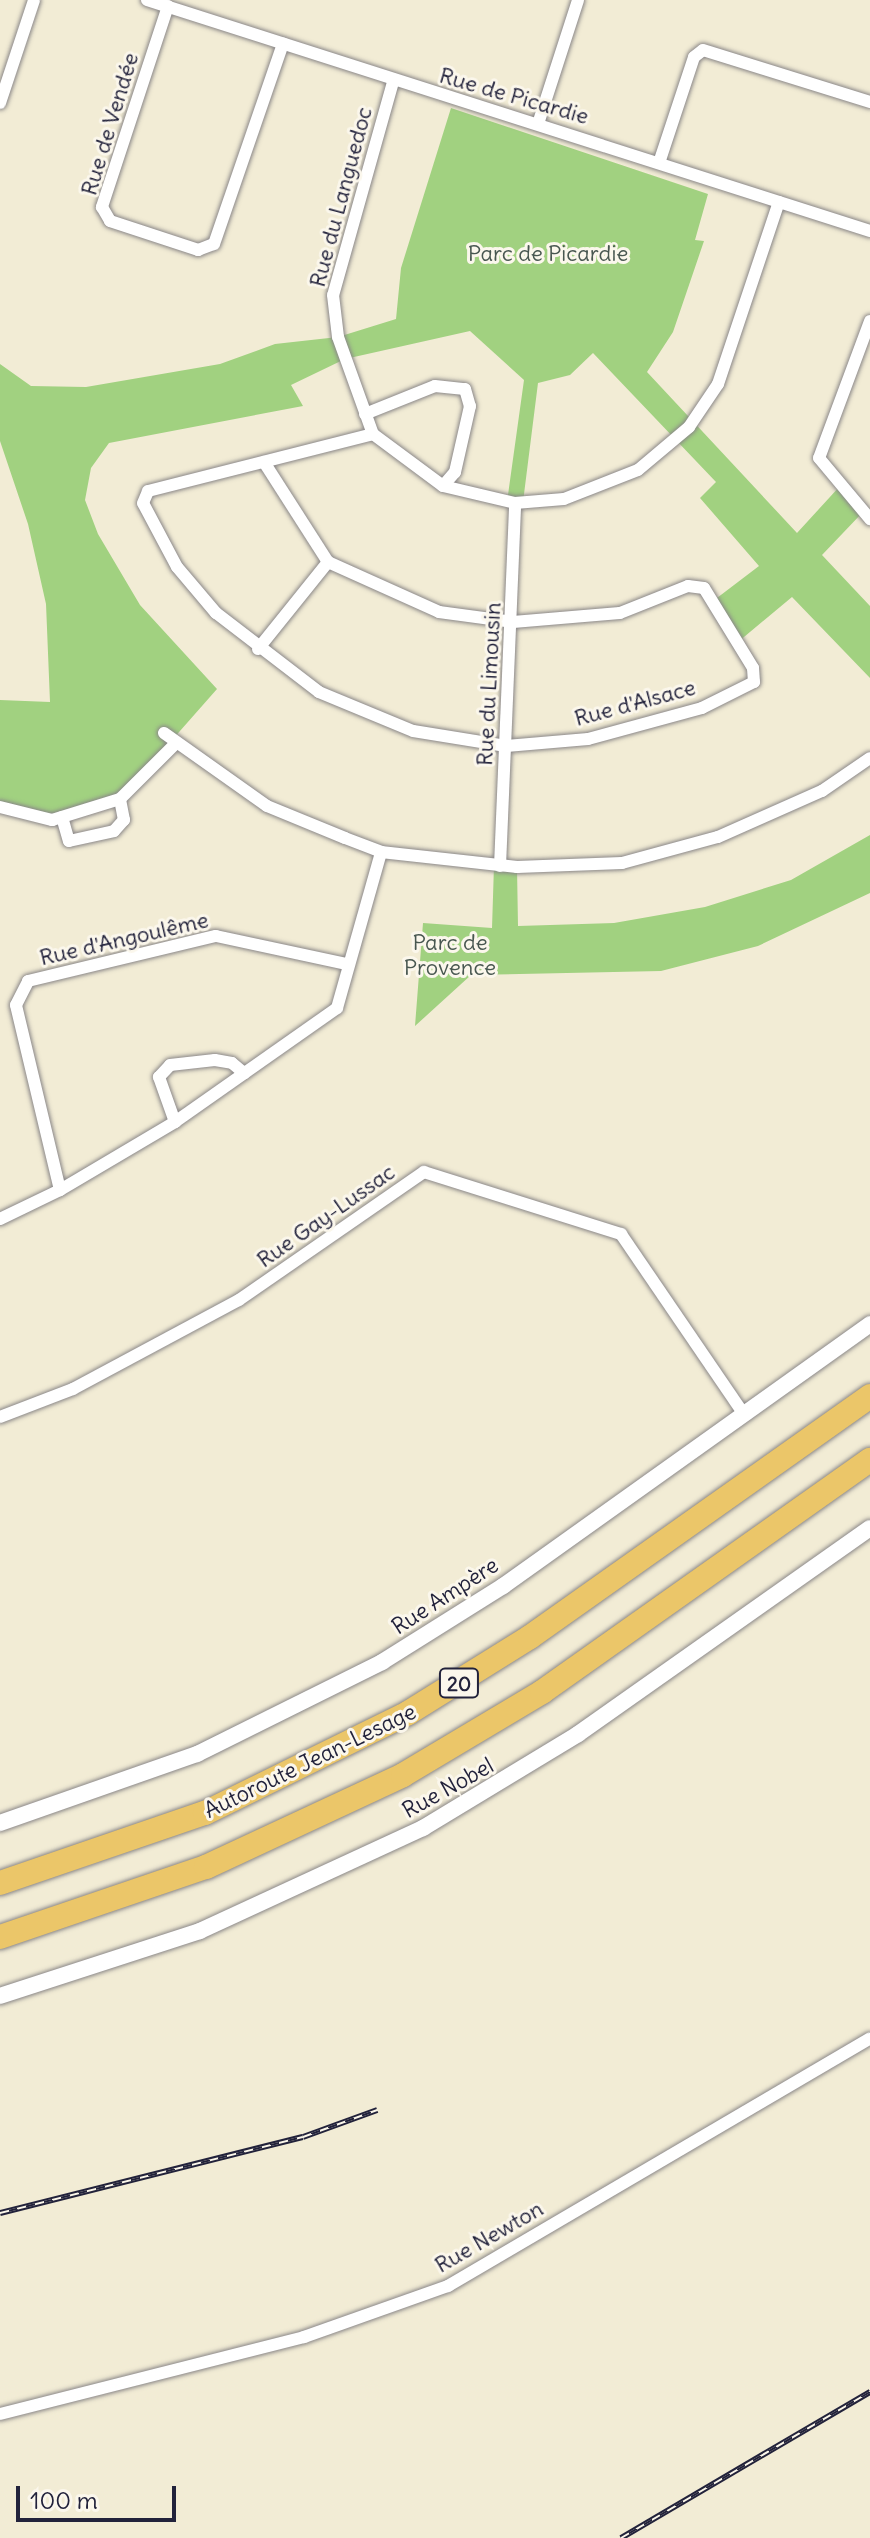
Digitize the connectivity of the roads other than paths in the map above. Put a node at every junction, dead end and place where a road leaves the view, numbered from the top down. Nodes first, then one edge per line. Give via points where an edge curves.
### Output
1 (34, 0) edge
2 (147, 0) edge
3 (578, 0) edge
4 (168, 6) junction
5 (283, 44) junction
6 (4, 78) edge
7 (393, 82) junction
8 (870, 102) edge
9 (0, 103) edge
10 (538, 124) junction
11 (660, 160) junction
12 (779, 202) junction
13 (870, 231) edge
14 (870, 321) edge
15 (365, 414) junction
16 (373, 434) junction
17 (264, 462) junction
18 (443, 486) junction
19 (515, 503) junction
20 (870, 519) edge
21 (328, 562) junction
22 (513, 622) junction
23 (258, 649) junction
24 (164, 733) dead end
25 (176, 743) junction
26 (506, 746) junction
27 (870, 758) edge
28 (120, 799) junction
29 (0, 807) edge
30 (62, 817) junction
31 (381, 852) junction
32 (500, 866) junction
33 (347, 964) junction
34 (244, 1073) junction
35 (175, 1122) junction
36 (60, 1190) junction
37 (0, 1219) edge
38 (870, 1324) edge
39 (870, 1396) edge
40 (744, 1414) junction
41 (0, 1417) edge
42 (870, 1460) edge
43 (870, 1528) edge
44 (0, 1823) edge
45 (0, 1883) edge
46 (0, 1937) edge
47 (0, 1996) edge
48 (870, 2038) edge
49 (0, 2414) edge

1 - 6 street
2 - 4 street, Rue de Picardie
3 - 10 street
4 - 5 street, Rue de Picardie
4 - 5 street, Rue de Vendée via 102,207 110,221 198,250 214,244
5 - 7 street, Rue de Picardie
6 - 9 street
7 - 10 street, Rue de Picardie
7 - 15 street, Rue du Languedoc via 333,295 339,342
8 - 11 street via 703,50 694,57
10 - 11 street, Rue de Picardie
11 - 12 street, Rue de Picardie
12 - 13 street, Rue de Picardie
12 - 19 street via 718,384 694,422 638,470 564,499
14 - 20 street via 819,458
15 - 16 street, Rue du Languedoc
15 - 18 street via 435,386 465,389 470,406 458,459
16 - 17 street
16 - 18 street
17 - 21 street
17 - 23 street via 148,491 143,503 177,567 216,613
18 - 19 street
19 - 22 street, Rue du Limousin
21 - 22 street via 439,612
21 - 23 street
22 - 26 street, Rue du Limousin
22 - 26 street, Rue d'Alsace via 620,613 688,586 704,588 753,668 754,682 702,708 588,739
23 - 26 street via 319,692 413,731
24 - 25 street
25 - 28 street
25 - 31 street via 267,806
26 - 32 street, Rue du Limousin
27 - 32 street via 822,791 718,837 622,863
28 - 30 street
28 - 30 street via 124,820 114,831 69,841
29 - 30 street via 52,820
31 - 32 street
31 - 33 street
33 - 34 street via 337,1008
33 - 36 street, Rue d'Angoulême via 216,936 28,981 16,1005
34 - 35 street
34 - 35 street via 232,1063 215,1060 170,1065 159,1077
35 - 36 street
36 - 37 street
38 - 40 street, Rue Ampère
39 - 45 highway, Autoroute Jean-Lesage / 20 via 542,1629 408,1713 218,1808
40 - 41 street, Rue Gay-Lussac via 621,1234 424,1172 239,1300 73,1389
40 - 44 street, Rue Ampère via 495,1592 352,1678 176,1762
42 - 46 highway, 20 via 542,1692 403,1775 229,1858
43 - 47 street, Rue Nobel via 578,1734 434,1821 200,1931
48 - 49 street, Rue Newton via 448,2286 304,2337

